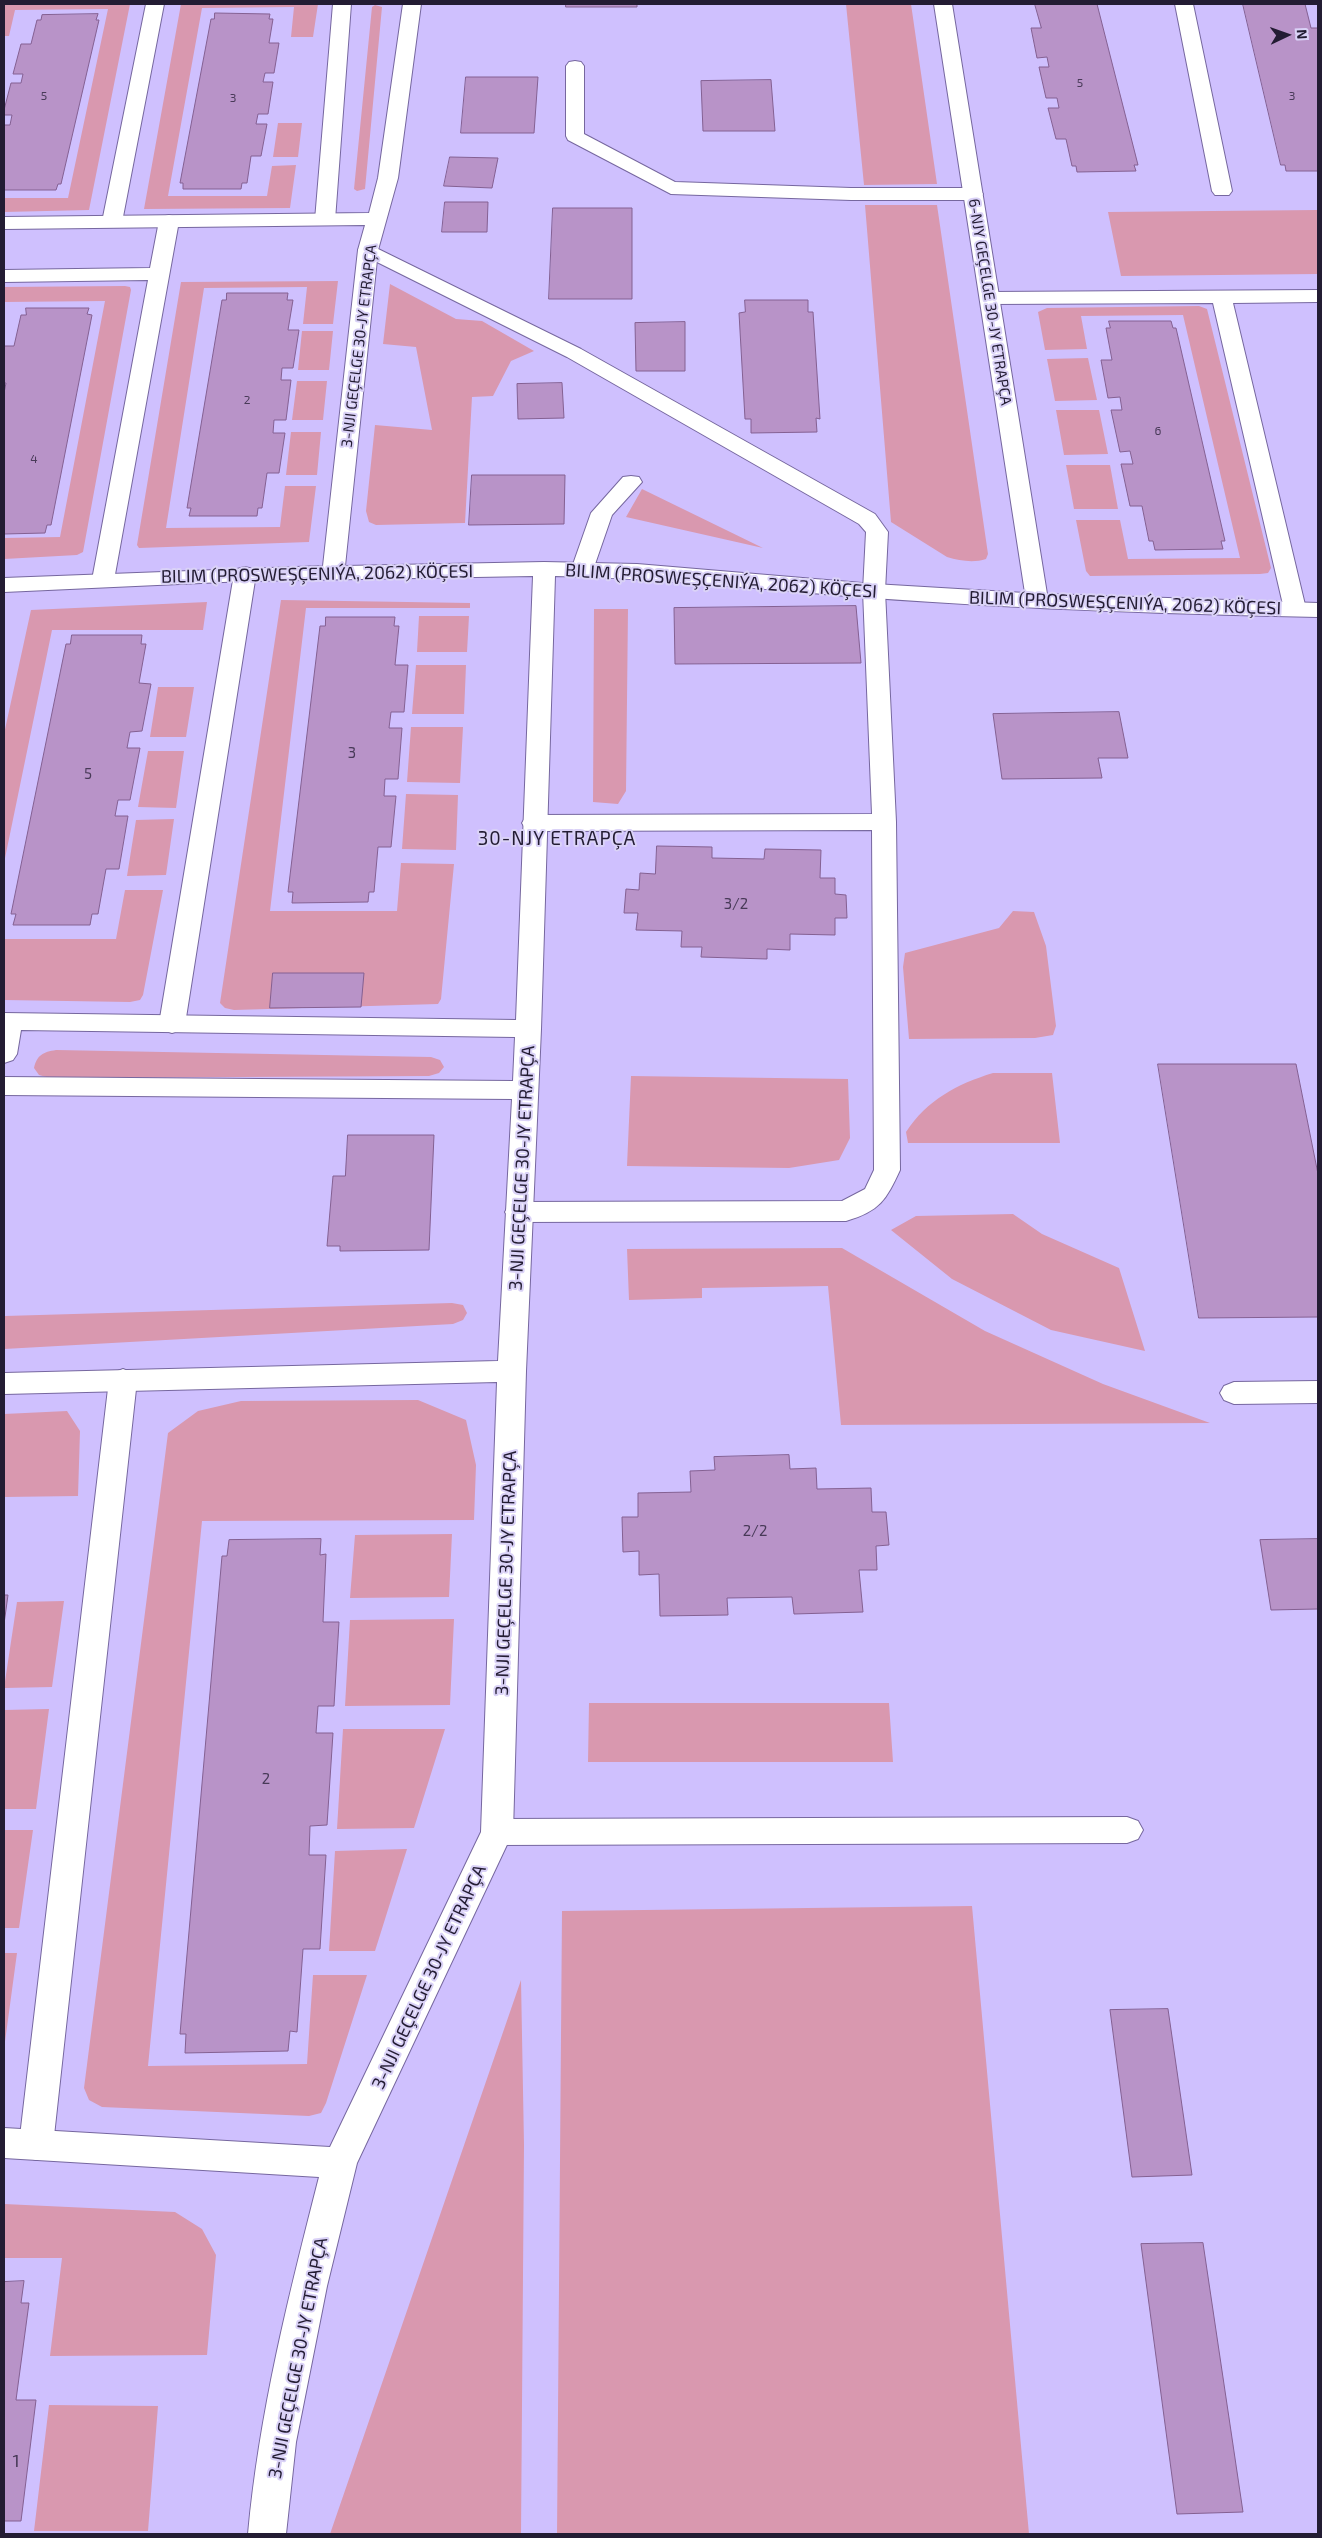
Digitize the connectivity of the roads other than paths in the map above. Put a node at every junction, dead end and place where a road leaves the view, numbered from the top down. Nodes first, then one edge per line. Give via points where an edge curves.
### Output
1 (155, 4) edge
2 (342, 4) edge
3 (412, 4) edge
4 (943, 4) edge
5 (1184, 4) edge
6 (574, 66) dead end
7 (1222, 191) dead end
8 (973, 194) junction
9 (376, 219) junction
10 (325, 220) junction
11 (168, 221) junction
12 (112, 222) junction
13 (4, 223) edge
14 (368, 250) junction
15 (157, 274) junction
16 (4, 276) edge
17 (1221, 296) junction
18 (1318, 296) edge
19 (990, 298) junction
20 (631, 482) dead end
21 (544, 569) junction
22 (582, 570) junction
23 (333, 572) junction
24 (245, 574) junction
25 (103, 580) junction
26 (4, 585) edge
27 (874, 591) junction
28 (1037, 600) junction
29 (1295, 610) junction
30 (1318, 610) edge
31 (884, 822) junction
32 (534, 823) junction
33 (7, 1021) edge
34 (172, 1024) junction
35 (528, 1029) junction
36 (4, 1054) edge
37 (4, 1086) edge
38 (525, 1090) junction
39 (519, 1212) junction
40 (512, 1371) junction
41 (123, 1380) junction
42 (4, 1383) edge
43 (1318, 1392) edge
44 (1234, 1393) dead end
45 (1127, 1830) dead end
46 (497, 1832) junction
47 (20, 2144) edge
48 (340, 2163) junction
49 (267, 2534) edge

1 - 12 street
2 - 10 street
3 - 9 street, 3-NJI GEÇELGE 30-JY ETRAPÇA via 388,178
4 - 8 street, 6-NJY GEÇELGE 30-JY ETRAPÇA
5 - 7 street
6 - 8 street via 575,136 671,188
8 - 19 street, 6-NJY GEÇELGE 30-JY ETRAPÇA
9 - 10 street
9 - 14 street, 3-NJI GEÇELGE 30-JY ETRAPÇA
10 - 11 street
11 - 12 street
11 - 15 street
12 - 13 street
14 - 23 street, 3-NJI GEÇELGE 30-JY ETRAPÇA
14 - 27 street via 574,353 867,519 877,532
15 - 16 street
15 - 25 street
17 - 18 street
17 - 19 street
17 - 29 street
19 - 28 street, 6-NJY GEÇELGE 30-JY ETRAPÇA
20 - 22 street via 602,513
21 - 22 street, BILIM (PROSWEŞÇENIÝA, 2062) KÖÇESI
21 - 23 street, BILIM (PROSWEŞÇENIÝA, 2062) KÖÇESI
21 - 32 street, 3-NJI GEÇELGE 30-JY ETRAPÇA
22 - 27 street, BILIM (PROSWEŞÇENIÝA, 2062) KÖÇESI via 636,571
23 - 24 street, BILIM (PROSWEŞÇENIÝA, 2062) KÖÇESI
24 - 25 street, BILIM (PROSWEŞÇENIÝA, 2062) KÖÇESI
24 - 34 street
25 - 26 street, BILIM (PROSWEŞÇENIÝA, 2062) KÖÇESI
27 - 28 street, BILIM (PROSWEŞÇENIÝA, 2062) KÖÇESI
27 - 31 street
28 - 29 street, BILIM (PROSWEŞÇENIÝA, 2062) KÖÇESI
29 - 30 street, BILIM (PROSWEŞÇENIÝA, 2062) KÖÇESI
31 - 32 street
31 - 39 street via 887,1170 875,1195 846,1211
32 - 35 street, 3-NJI GEÇELGE 30-JY ETRAPÇA
33 - 34 street
33 - 36 street
34 - 35 street
35 - 38 street, 3-NJI GEÇELGE 30-JY ETRAPÇA
37 - 38 street
38 - 39 street, 3-NJI GEÇELGE 30-JY ETRAPÇA
39 - 40 street, 3-NJI GEÇELGE 30-JY ETRAPÇA
40 - 41 street
40 - 46 street, 3-NJI GEÇELGE 30-JY ETRAPÇA
41 - 42 street
41 - 47 street
43 - 44 street
45 - 46 street
46 - 48 street, 3-NJI GEÇELGE 30-JY ETRAPÇA
47 - 48 street
48 - 49 street, 3-NJI GEÇELGE 30-JY ETRAPÇA via 309,2286 284,2413

